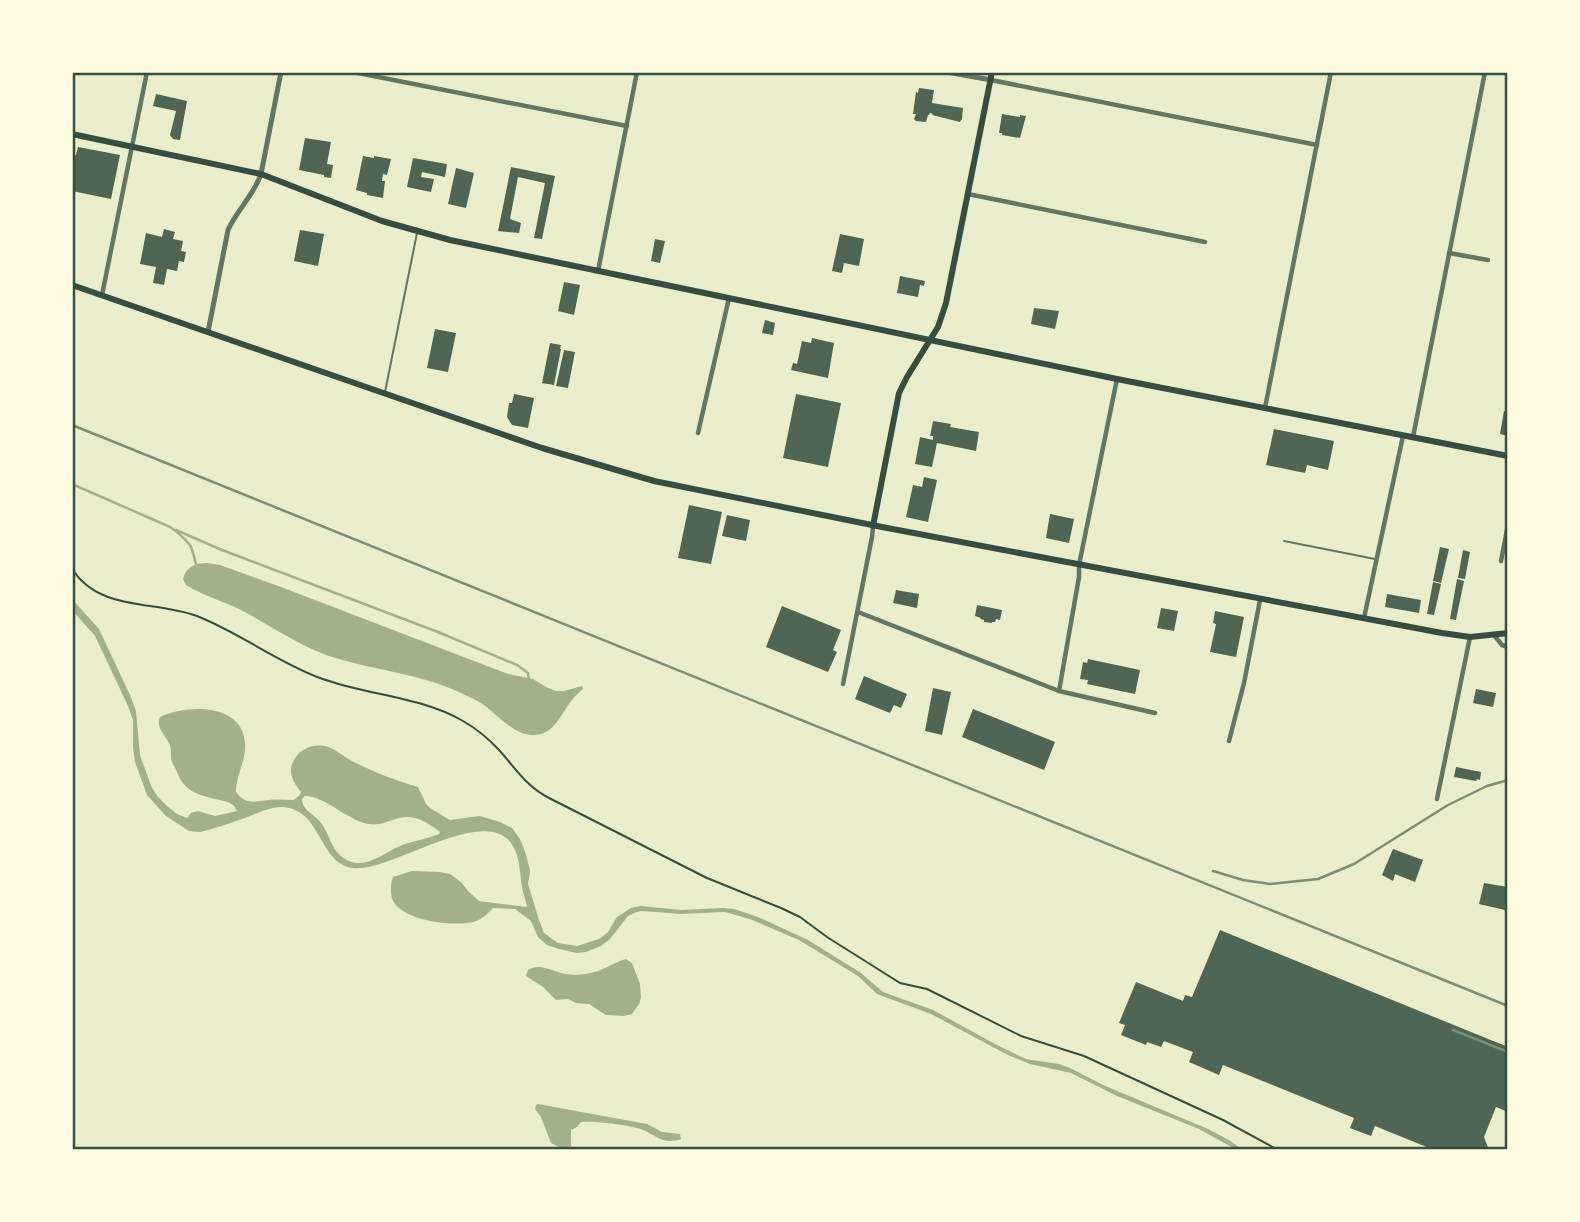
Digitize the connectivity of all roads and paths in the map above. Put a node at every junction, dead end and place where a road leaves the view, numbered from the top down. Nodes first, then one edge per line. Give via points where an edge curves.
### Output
1 (147, 72) edge
2 (282, 72) edge
3 (353, 72) edge
4 (637, 72) edge
5 (947, 72) edge
6 (992, 72) edge
7 (1331, 72) edge
8 (1485, 72) edge
9 (990, 80) junction
10 (627, 126) junction
11 (72, 134) edge
12 (1317, 145) junction
13 (132, 147) junction
14 (261, 174) junction
15 (968, 194) junction
16 (417, 232) junction
17 (1205, 242) dead end
18 (1450, 253) junction
19 (1488, 260) dead end
20 (598, 271) junction
21 (72, 285) edge
22 (101, 296) junction
23 (729, 298) junction
24 (208, 332) junction
25 (931, 340) junction
26 (1117, 379) junction
27 (385, 394) junction
28 (1265, 409) junction
29 (698, 433) dead end
30 (1403, 436) junction
31 (1413, 438) junction
32 (1508, 456) edge
33 (1508, 525) edge
34 (873, 526) junction
35 (1284, 541) dead end
36 (1376, 559) junction
37 (1501, 561) dead end
38 (1079, 565) junction
39 (72, 569) edge
40 (1260, 600) junction
41 (858, 612) junction
42 (1364, 618) junction
43 (1508, 633) edge
44 (1494, 635) junction
45 (1470, 637) junction
46 (1508, 647) edge
47 (843, 684) dead end
48 (1059, 691) junction
49 (1155, 713) dead end
50 (1229, 741) dead end
51 (1437, 799) dead end
52 (1278, 1150) edge

1 - 13 street
2 - 14 street
3 - 10 street
4 - 10 street
5 - 9 street
6 - 9 main road
7 - 12 street
8 - 18 street
9 - 12 street
9 - 15 main road
10 - 20 street
11 - 13 main road
12 - 28 street
13 - 14 main road
13 - 22 street
14 - 16 main road
14 - 24 street via 228,230
15 - 17 street
15 - 25 main road via 946,303
16 - 20 main road
16 - 27 lane
18 - 19 street
18 - 31 street
20 - 23 main road
21 - 22 main road
22 - 24 main road
23 - 25 main road
23 - 29 street
24 - 27 main road
25 - 26 main road
25 - 34 main road via 899,393
26 - 28 main road
26 - 38 street
27 - 34 main road via 654,481
28 - 30 main road
30 - 31 main road
30 - 36 street
31 - 32 main road
33 - 37 street
34 - 38 main road
34 - 41 street
35 - 36 lane
36 - 42 street
38 - 40 main road
38 - 48 street
39 - 52 path via 87,586 106,597 191,614 318,678 450,714 487,738 527,783 549,798 708,878 800,917 900,983 927,989 1021,1036 1084,1056
40 - 42 main road
40 - 50 street
41 - 47 street
41 - 48 street
42 - 45 main road
43 - 44 main road
44 - 45 main road
44 - 46 street
45 - 51 street
48 - 49 street

